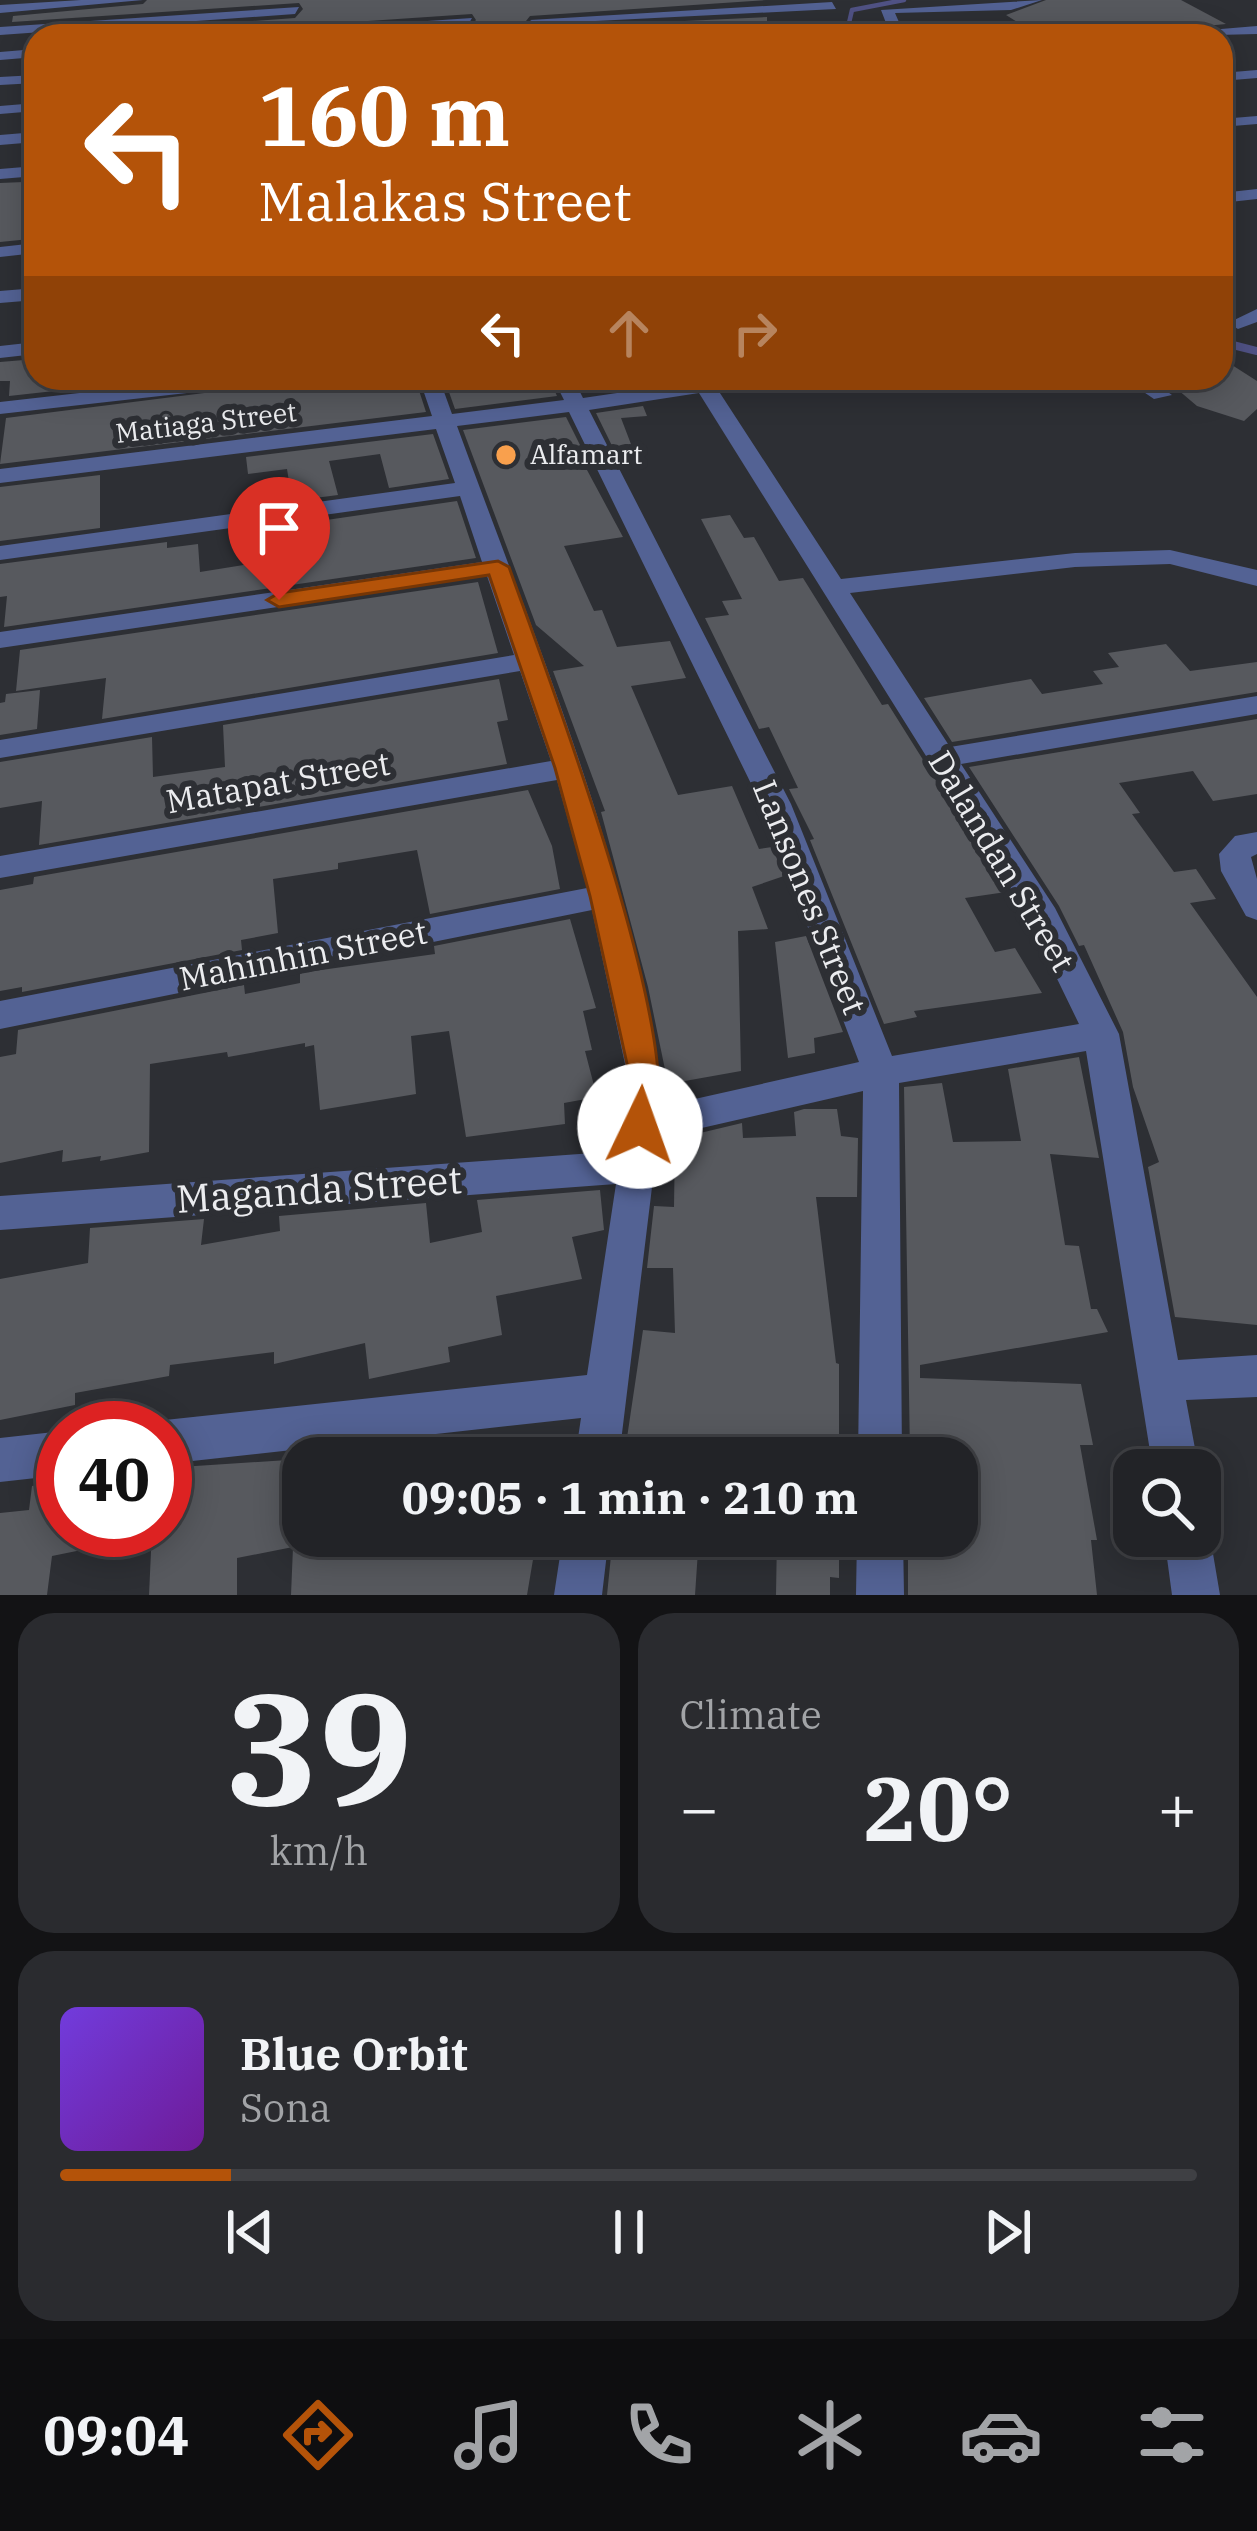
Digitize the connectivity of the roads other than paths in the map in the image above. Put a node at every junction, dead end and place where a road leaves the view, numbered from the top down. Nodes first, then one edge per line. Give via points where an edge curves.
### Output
1 (137, 0) edge
2 (454, 0) edge
3 (585, 0) edge
4 (651, 0) edge
5 (718, 0) edge
6 (1036, 0) edge
7 (788, 4) edge
8 (293, 5) edge
9 (832, 5) dead end
10 (0, 9) edge
11 (731, 11) junction
12 (665, 14) junction
13 (598, 16) junction
14 (533, 19) dead end
15 (468, 21) junction
16 (79, 24) edge
17 (405, 24) edge
18 (470, 24) edge
19 (893, 24) edge
20 (161, 390) edge
21 (434, 390) edge
22 (707, 390) edge
23 (1153, 390) edge
24 (570, 392) edge
25 (1161, 395) dead end
26 (0, 408) edge
27 (443, 420) junction
28 (0, 476) edge
29 (470, 488) junction
30 (0, 553) edge
31 (498, 567) junction
32 (1257, 578) edge
33 (834, 587) junction
34 (0, 640) edge
35 (530, 661) junction
36 (1257, 706) edge
37 (0, 749) edge
38 (939, 758) junction
39 (568, 768) junction
40 (1257, 843) edge
41 (0, 867) edge
42 (605, 896) junction
43 (1257, 908) edge
44 (0, 1015) edge
45 (1101, 1034) junction
46 (881, 1072) junction
47 (640, 1126) junction
48 (638, 1166) junction
49 (0, 1213) edge
50 (1257, 1376) edge
51 (1162, 1381) junction
52 (606, 1394) junction
53 (600, 1437) edge
54 (880, 1437) edge
55 (192, 1439) edge
56 (1173, 1449) edge
57 (36, 1457) edge
58 (0, 1460) edge
59 (583, 1557) edge
60 (880, 1557) edge
61 (1190, 1557) edge
62 (578, 1595) edge
63 (880, 1595) edge
64 (1196, 1595) edge

1 - 10 street
2 - 15 street
3 - 13 street
4 - 12 street
5 - 11 street
6 - 19 street via 887,10
7 - 9 street
7 - 11 street
8 - 16 street
11 - 12 street
12 - 13 street
13 - 14 street
15 - 17 street
15 - 18 street
20 - 26 street, Matiaga Street
21 - 27 street
22 - 33 street, Dalandan Street
23 - 25 street
24 - 27 street, Matiaga Street
24 - 46 street, Lansones Street via 776,804
27 - 28 street, Matiaga Street
27 - 29 street
29 - 30 street
29 - 31 street
31 - 34 street
31 - 35 street
32 - 33 street via 1169,557
33 - 38 street, Dalandan Street
35 - 37 street
35 - 39 street
36 - 38 street
38 - 45 street, Dalandan Street via 1042,916
39 - 41 street, Matapat Street
39 - 42 street
40 - 43 street via 1234,854
42 - 44 street, Mahinhin Street
42 - 47 street via 643,1064
45 - 46 street
45 - 51 street, Dalandan Street
46 - 47 street
46 - 54 street, Lansones Street
47 - 48 street
48 - 49 street, Maganda Street
48 - 52 street
50 - 51 street
51 - 56 street, Dalandan Street
52 - 53 street
52 - 55 street
57 - 58 street
59 - 62 street
60 - 63 street
61 - 64 street

